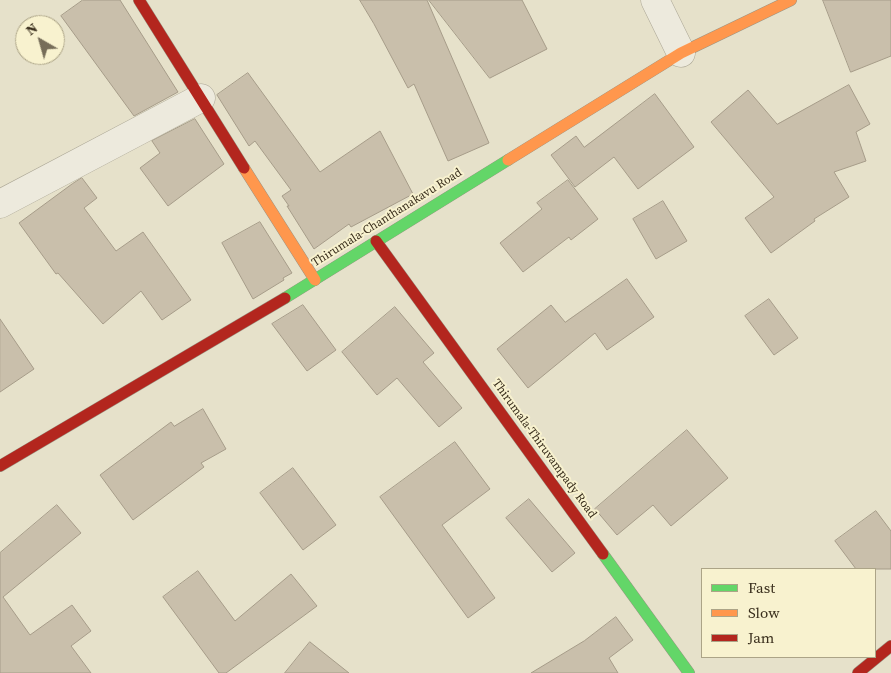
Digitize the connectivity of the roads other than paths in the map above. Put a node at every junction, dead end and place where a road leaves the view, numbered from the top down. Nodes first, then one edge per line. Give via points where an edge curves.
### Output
1 (139, 0) edge
2 (655, 0) edge
3 (791, 0) edge
4 (681, 53) junction
5 (201, 98) junction
6 (0, 204) edge
7 (376, 241) junction
8 (315, 280) junction
9 (0, 466) edge
10 (891, 646) edge
11 (689, 673) edge
12 (858, 673) edge

1 - 5 street
2 - 4 street
3 - 4 street, Thirumala-Chanthanakavu Road
4 - 7 street, Thirumala-Chanthanakavu Road
5 - 6 street
5 - 8 street
7 - 8 street, Thirumala-Chanthanakavu Road
7 - 11 street, Thirumala-Thiruvampady Road
8 - 9 street, Thirumala-Chanthanakavu Road
10 - 12 street

